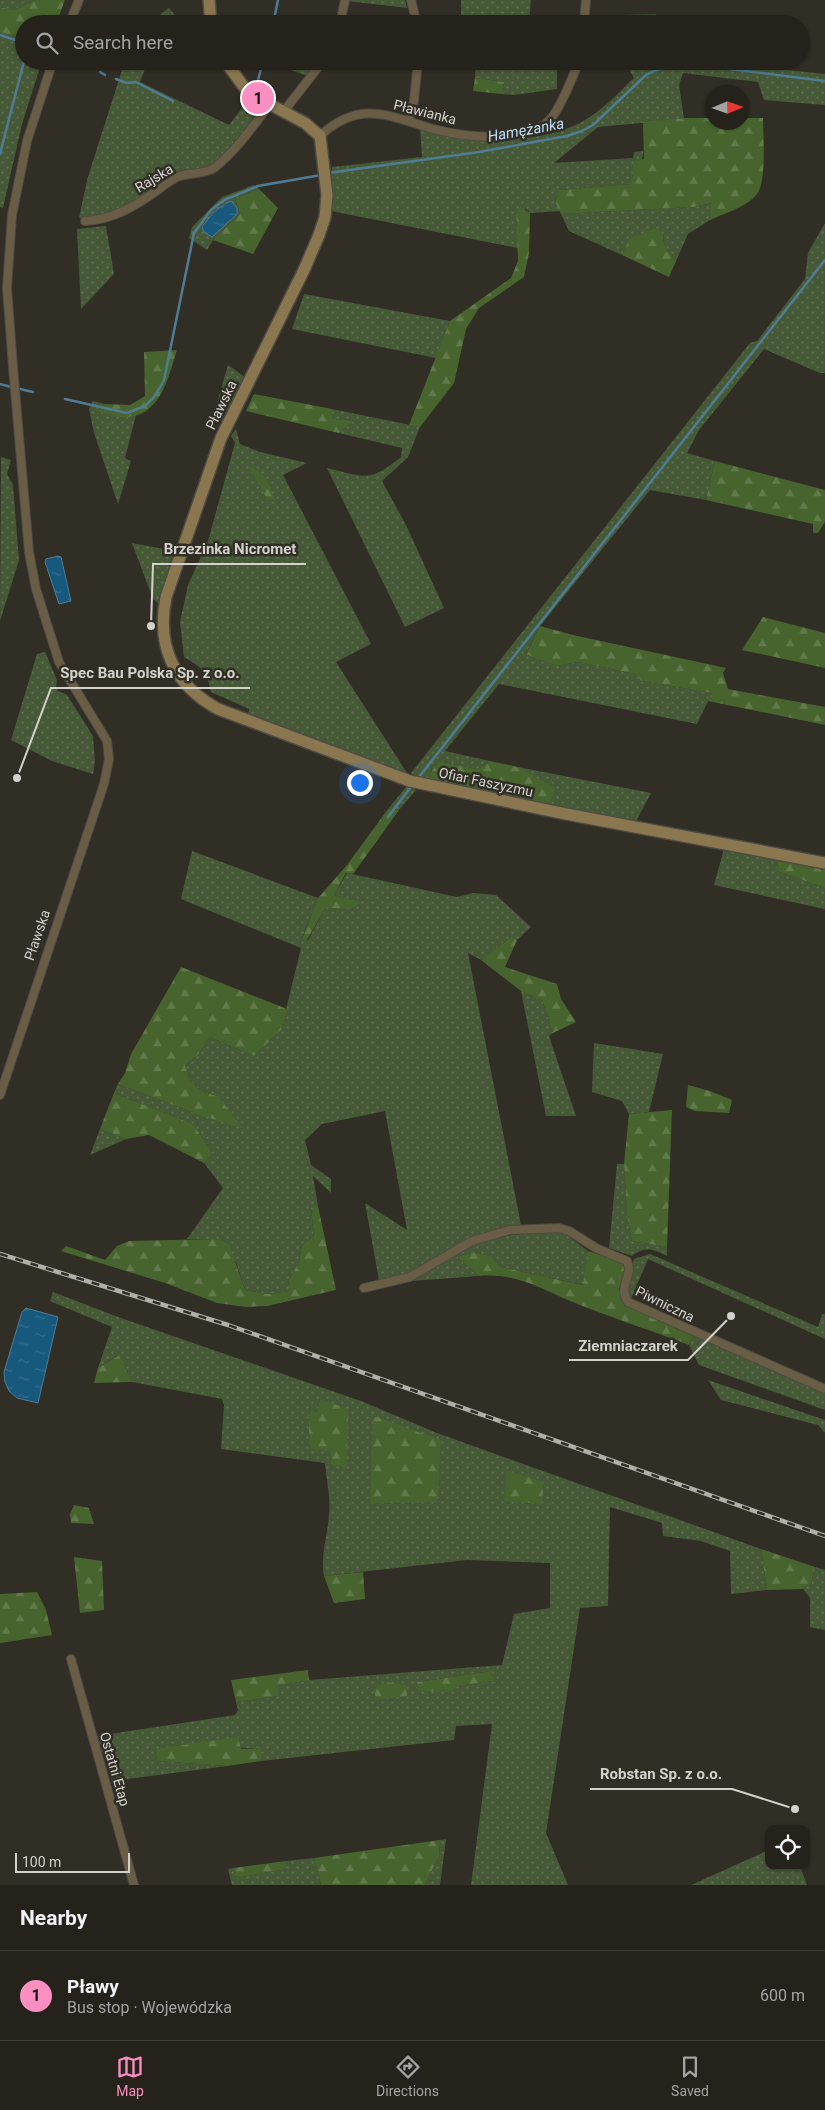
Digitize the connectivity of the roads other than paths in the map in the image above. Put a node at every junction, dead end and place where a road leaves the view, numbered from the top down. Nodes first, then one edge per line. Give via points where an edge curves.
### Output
1 (79, 0) edge
2 (209, 0) edge
3 (346, 0) edge
4 (411, 0) edge
5 (586, 0) edge
6 (73, 15) edge
7 (210, 15) edge
8 (342, 15) edge
9 (415, 15) edge
10 (585, 15) edge
11 (50, 70) edge
12 (232, 70) edge
13 (316, 70) edge
14 (417, 70) edge
15 (575, 70) edge
16 (270, 104) junction
17 (284, 111) junction
18 (409, 120) junction
19 (320, 136) junction
20 (85, 221) dead end
21 (170, 661) joint
22 (825, 864) edge
23 (0, 1095) edge
24 (364, 1288) dead end
25 (825, 1389) edge
26 (71, 1659) dead end
27 (134, 1885) edge

1 - 6 street
2 - 7 street
3 - 8 street
4 - 9 street
5 - 10 street
11 - 23 street, Pławska via 27,142 12,215 8,288 13,367 29,552 36,589 59,662 107,741 108,759 104,784
12 - 16 street via 244,86
13 - 17 street
14 - 18 street
15 - 18 street, Pławianka via 552,117 530,133 467,134 435,129
16 - 17 street
16 - 20 street, Rajska via 248,133 212,170 175,178 108,218
17 - 19 street
18 - 19 street, Pławianka via 378,113 355,115
19 - 21 street, Pławska via 326,206 319,235 221,438 166,597 163,633
21 - 22 street, Ofiar Faszyzmu via 187,688 218,709 410,781
24 - 25 street, Piwniczna via 410,1277 491,1234 559,1228 627,1261 630,1267 623,1290 628,1302
26 - 27 street, Ostatni Etap

